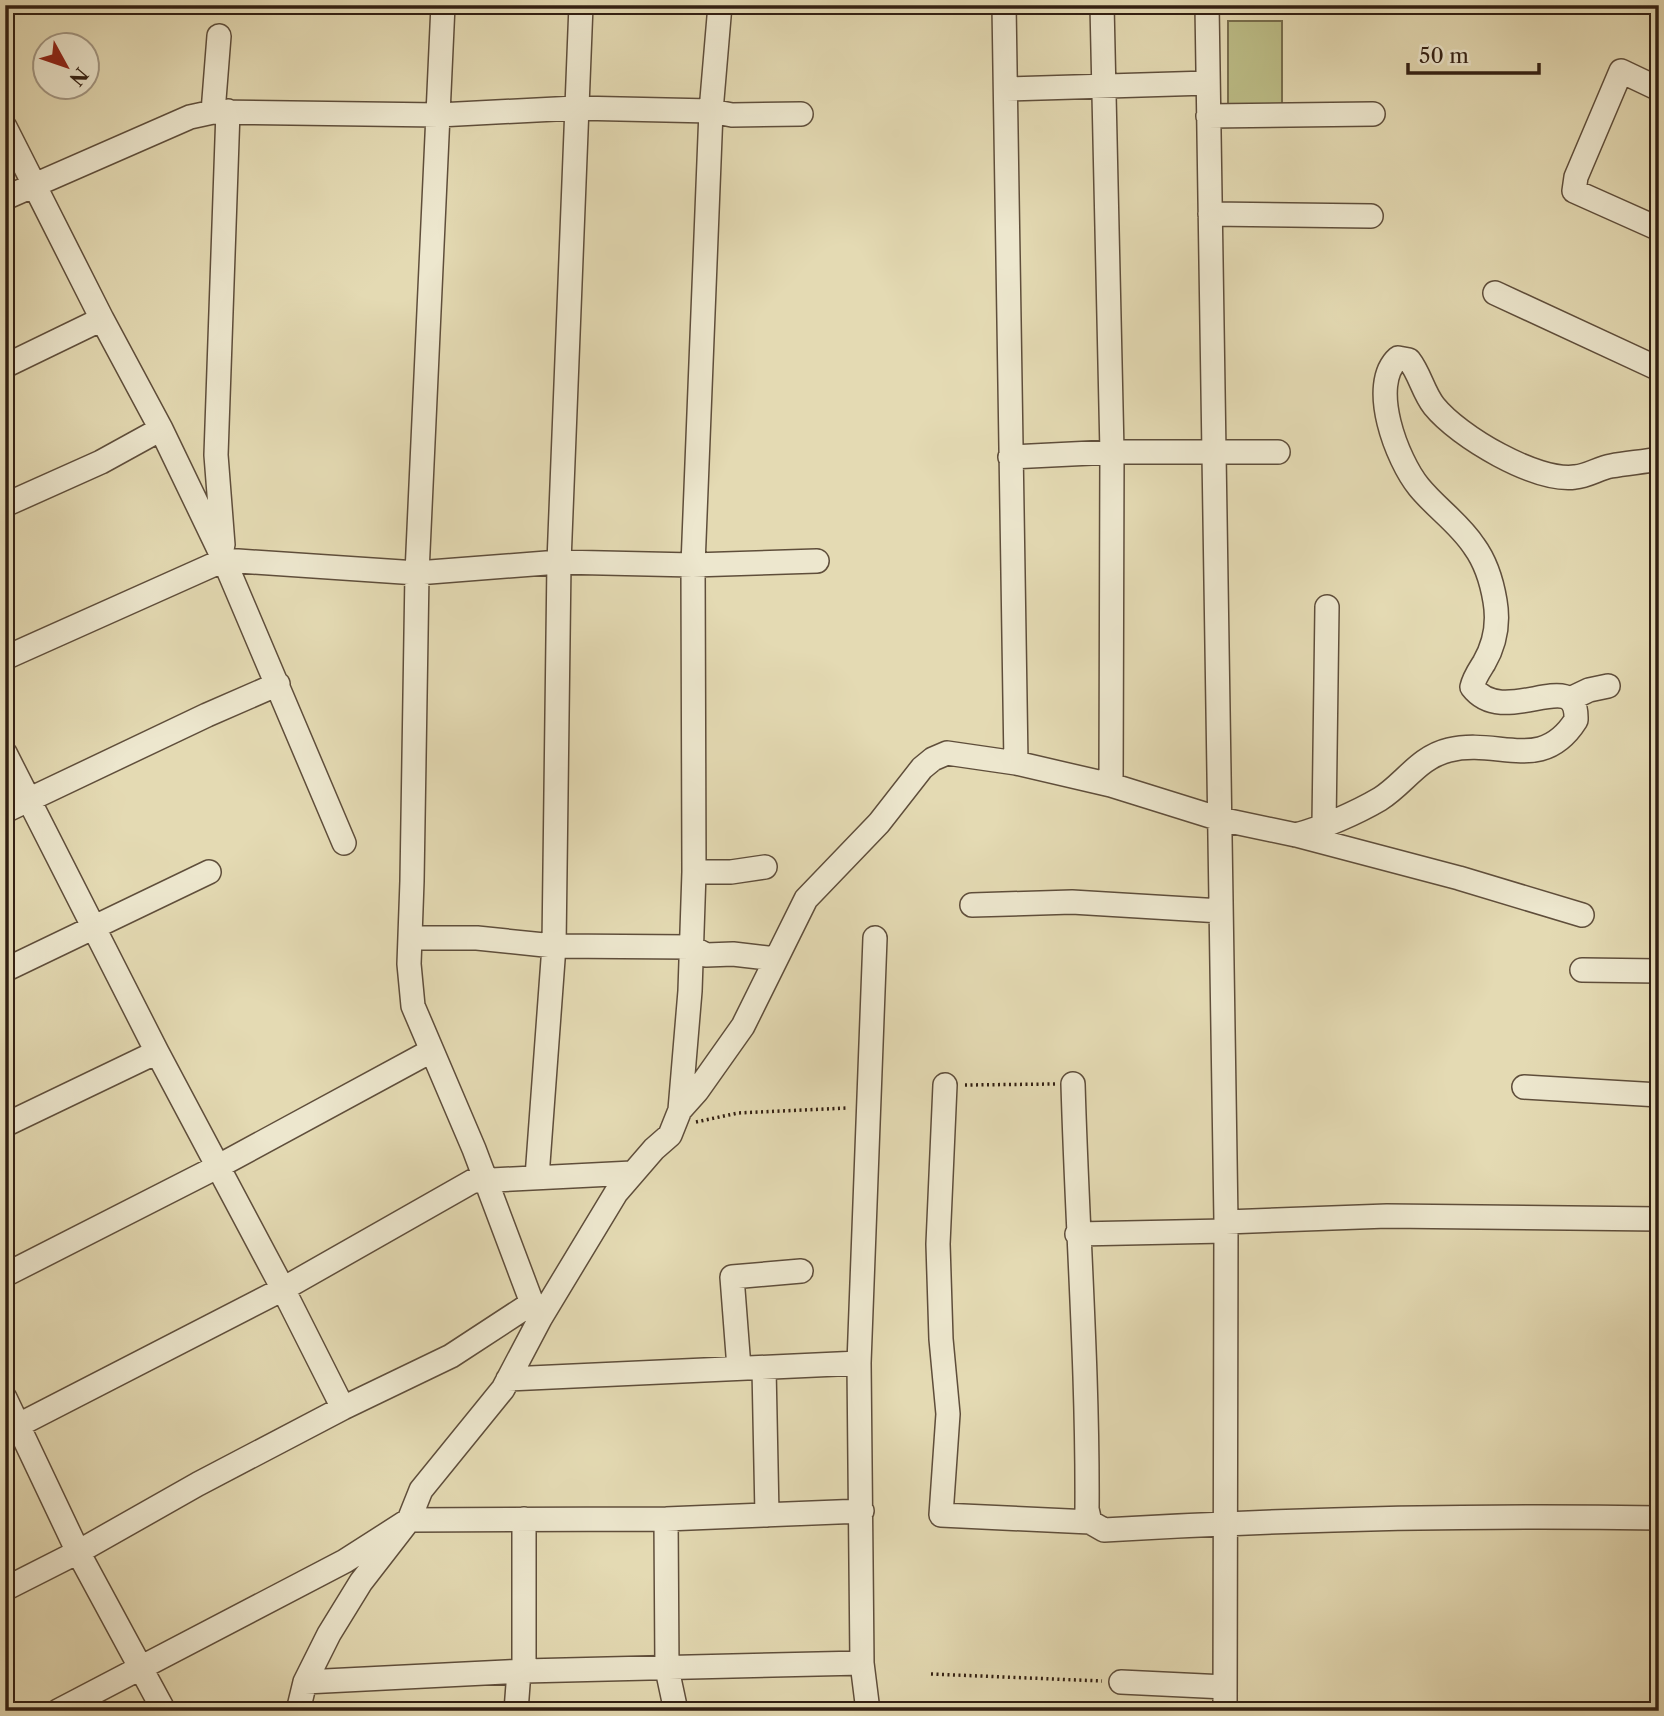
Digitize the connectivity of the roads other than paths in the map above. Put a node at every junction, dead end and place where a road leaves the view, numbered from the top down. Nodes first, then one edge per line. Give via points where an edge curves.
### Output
1 (443, 5) edge
2 (581, 5) edge
3 (720, 5) edge
4 (1004, 5) edge
5 (1102, 5) edge
6 (1207, 5) edge
7 (219, 36) dead end
8 (1208, 83) junction
9 (1105, 85) junction
10 (1006, 89) junction
11 (1659, 89) edge
12 (575, 108) junction
13 (711, 111) junction
14 (220, 112) junction
15 (801, 114) dead end
16 (1373, 114) dead end
17 (439, 115) junction
18 (1208, 116) junction
19 (5, 127) edge
20 (35, 185) junction
21 (5, 198) edge
22 (1210, 214) junction
23 (1371, 216) dead end
24 (1659, 229) edge
25 (1494, 293) dead end
26 (102, 319) junction
27 (5, 366) edge
28 (1659, 369) edge
29 (161, 429) junction
30 (1112, 452) junction
31 (1278, 452) dead end
32 (1215, 453) junction
33 (1010, 457) junction
34 (1659, 459) edge
35 (5, 505) edge
36 (224, 560) junction
37 (817, 561) dead end
38 (559, 562) junction
39 (693, 565) junction
40 (417, 573) junction
41 (1326, 607) dead end
42 (5, 658) edge
43 (278, 684) junction
44 (1608, 686) dead end
45 (1570, 699) junction
46 (5, 753) edge
47 (1016, 763) junction
48 (1111, 785) junction
49 (29, 800) junction
50 (5, 811) edge
51 (1220, 819) junction
52 (1324, 825) junction
53 (1296, 835) junction
54 (344, 843) dead end
55 (765, 867) dead end
56 (209, 872) dead end
57 (694, 872) junction
58 (972, 905) dead end
59 (1221, 911) junction
60 (1582, 915) dead end
61 (93, 926) junction
62 (410, 938) junction
63 (875, 938) dead end
64 (554, 946) junction
65 (691, 947) junction
66 (776, 958) junction
67 (5, 970) edge
68 (1583, 970) dead end
69 (1659, 971) edge
70 (432, 1051) junction
71 (157, 1052) junction
72 (1073, 1084) road end
73 (945, 1085) road end
74 (1524, 1087) dead end
75 (1659, 1095) edge
76 (680, 1110) junction
77 (5, 1125) edge
78 (217, 1167) junction
79 (632, 1173) junction
80 (537, 1177) junction
81 (486, 1179) junction
82 (1659, 1219) edge
83 (1225, 1227) junction
84 (1077, 1234) junction
85 (801, 1271) dead end
86 (5, 1275) edge
87 (284, 1289) junction
88 (537, 1310) junction
89 (859, 1363) junction
90 (764, 1367) junction
91 (739, 1368) junction
92 (508, 1379) junction
93 (5, 1398) edge
94 (344, 1408) junction
95 (12, 1428) edge
96 (862, 1511) junction
97 (767, 1515) junction
98 (1659, 1518) edge
99 (524, 1519) junction
100 (666, 1519) junction
101 (409, 1520) junction
102 (1090, 1522) junction
103 (1226, 1523) junction
104 (78, 1552) junction
105 (5, 1589) edge
106 (862, 1663) junction
107 (141, 1669) junction
108 (667, 1669) junction
109 (522, 1671) junction
110 (306, 1682) junction
111 (1121, 1682) road end
112 (1225, 1687) junction
113 (58, 1711) edge
114 (164, 1711) edge
115 (298, 1711) edge
116 (516, 1711) edge
117 (676, 1711) edge
118 (867, 1711) edge
119 (1225, 1711) edge

1 - 17 street
2 - 12 street
3 - 13 street
4 - 10 street
5 - 9 street
6 - 8 street
7 - 14 street
8 - 9 street
8 - 18 street
9 - 10 street
9 - 30 street
10 - 33 street
11 - 24 street via 1621,71 1574,191
12 - 13 street
12 - 17 street
12 - 38 street
13 - 15 street
13 - 39 street
14 - 17 street
14 - 20 street via 190,117
14 - 36 street via 216,455
16 - 18 street
17 - 40 street
18 - 22 street
19 - 20 street
20 - 21 street
20 - 26 street
22 - 23 street
22 - 32 street
25 - 28 street
26 - 27 street
26 - 29 street
29 - 35 street
29 - 36 street
30 - 32 street
30 - 33 street
30 - 48 street
31 - 32 street
32 - 51 street
33 - 47 street
34 - 45 street via 1609,466 1575,477 1542,473 1484,445 1447,419 1428,397 1409,360 1398,358 1385,379 1388,416 1411,475 1476,547 1490,581 1496,629 1472,687 1483,698 1504,704 1557,695
36 - 40 street
36 - 42 street
36 - 43 street
37 - 39 street
38 - 39 street
38 - 40 street
38 - 64 street
39 - 57 street
40 - 62 street
41 - 52 street
43 - 49 street
43 - 54 street
44 - 45 street
45 - 52 street via 1576,720 1555,744 1535,750 1449,750 1415,768 1381,798
46 - 49 street
47 - 48 street
47 - 66 street via 947,753 933,759 806,899
48 - 51 street
49 - 50 street
49 - 61 street
51 - 53 street
51 - 59 street
52 - 53 street
53 - 60 street
55 - 57 street
56 - 61 street
57 - 65 street
58 - 59 street via 1072,902
59 - 83 street
61 - 67 street
61 - 71 street
62 - 64 street via 477,938
62 - 70 street via 413,1006
63 - 89 street
64 - 65 street
64 - 80 street
65 - 66 street via 706,955
65 - 76 street
66 - 76 street via 743,1026
68 - 69 street
70 - 78 street
70 - 81 street
71 - 77 street
71 - 78 street
72 - 84 street
73 - 102 street via 938,1244 948,1414 941,1515
74 - 75 street
76 - 79 street via 670,1135
78 - 86 street
78 - 87 street
79 - 80 street
79 - 88 street
80 - 81 street
81 - 87 street via 473,1181
81 - 88 street
82 - 83 street via 1387,1216
83 - 84 street
83 - 103 street
84 - 102 street
85 - 91 street via 732,1278
87 - 94 street
87 - 95 street
88 - 92 street
88 - 94 street
89 - 90 street
89 - 96 street
90 - 91 street
90 - 97 street
91 - 92 street
92 - 101 street via 421,1490
93 - 95 street
94 - 104 street
95 - 104 street
96 - 97 street
96 - 106 street
97 - 100 street
98 - 103 street via 1517,1516
99 - 100 street
99 - 101 street
99 - 109 street
100 - 108 street
101 - 107 street via 345,1561
101 - 110 street via 361,1582
102 - 103 street via 1104,1530
103 - 112 street
104 - 105 street
104 - 107 street
106 - 108 street
106 - 118 street
107 - 113 street
107 - 114 street
108 - 109 street
108 - 117 street
109 - 110 street
109 - 116 street
110 - 115 street
111 - 112 street
112 - 119 street

